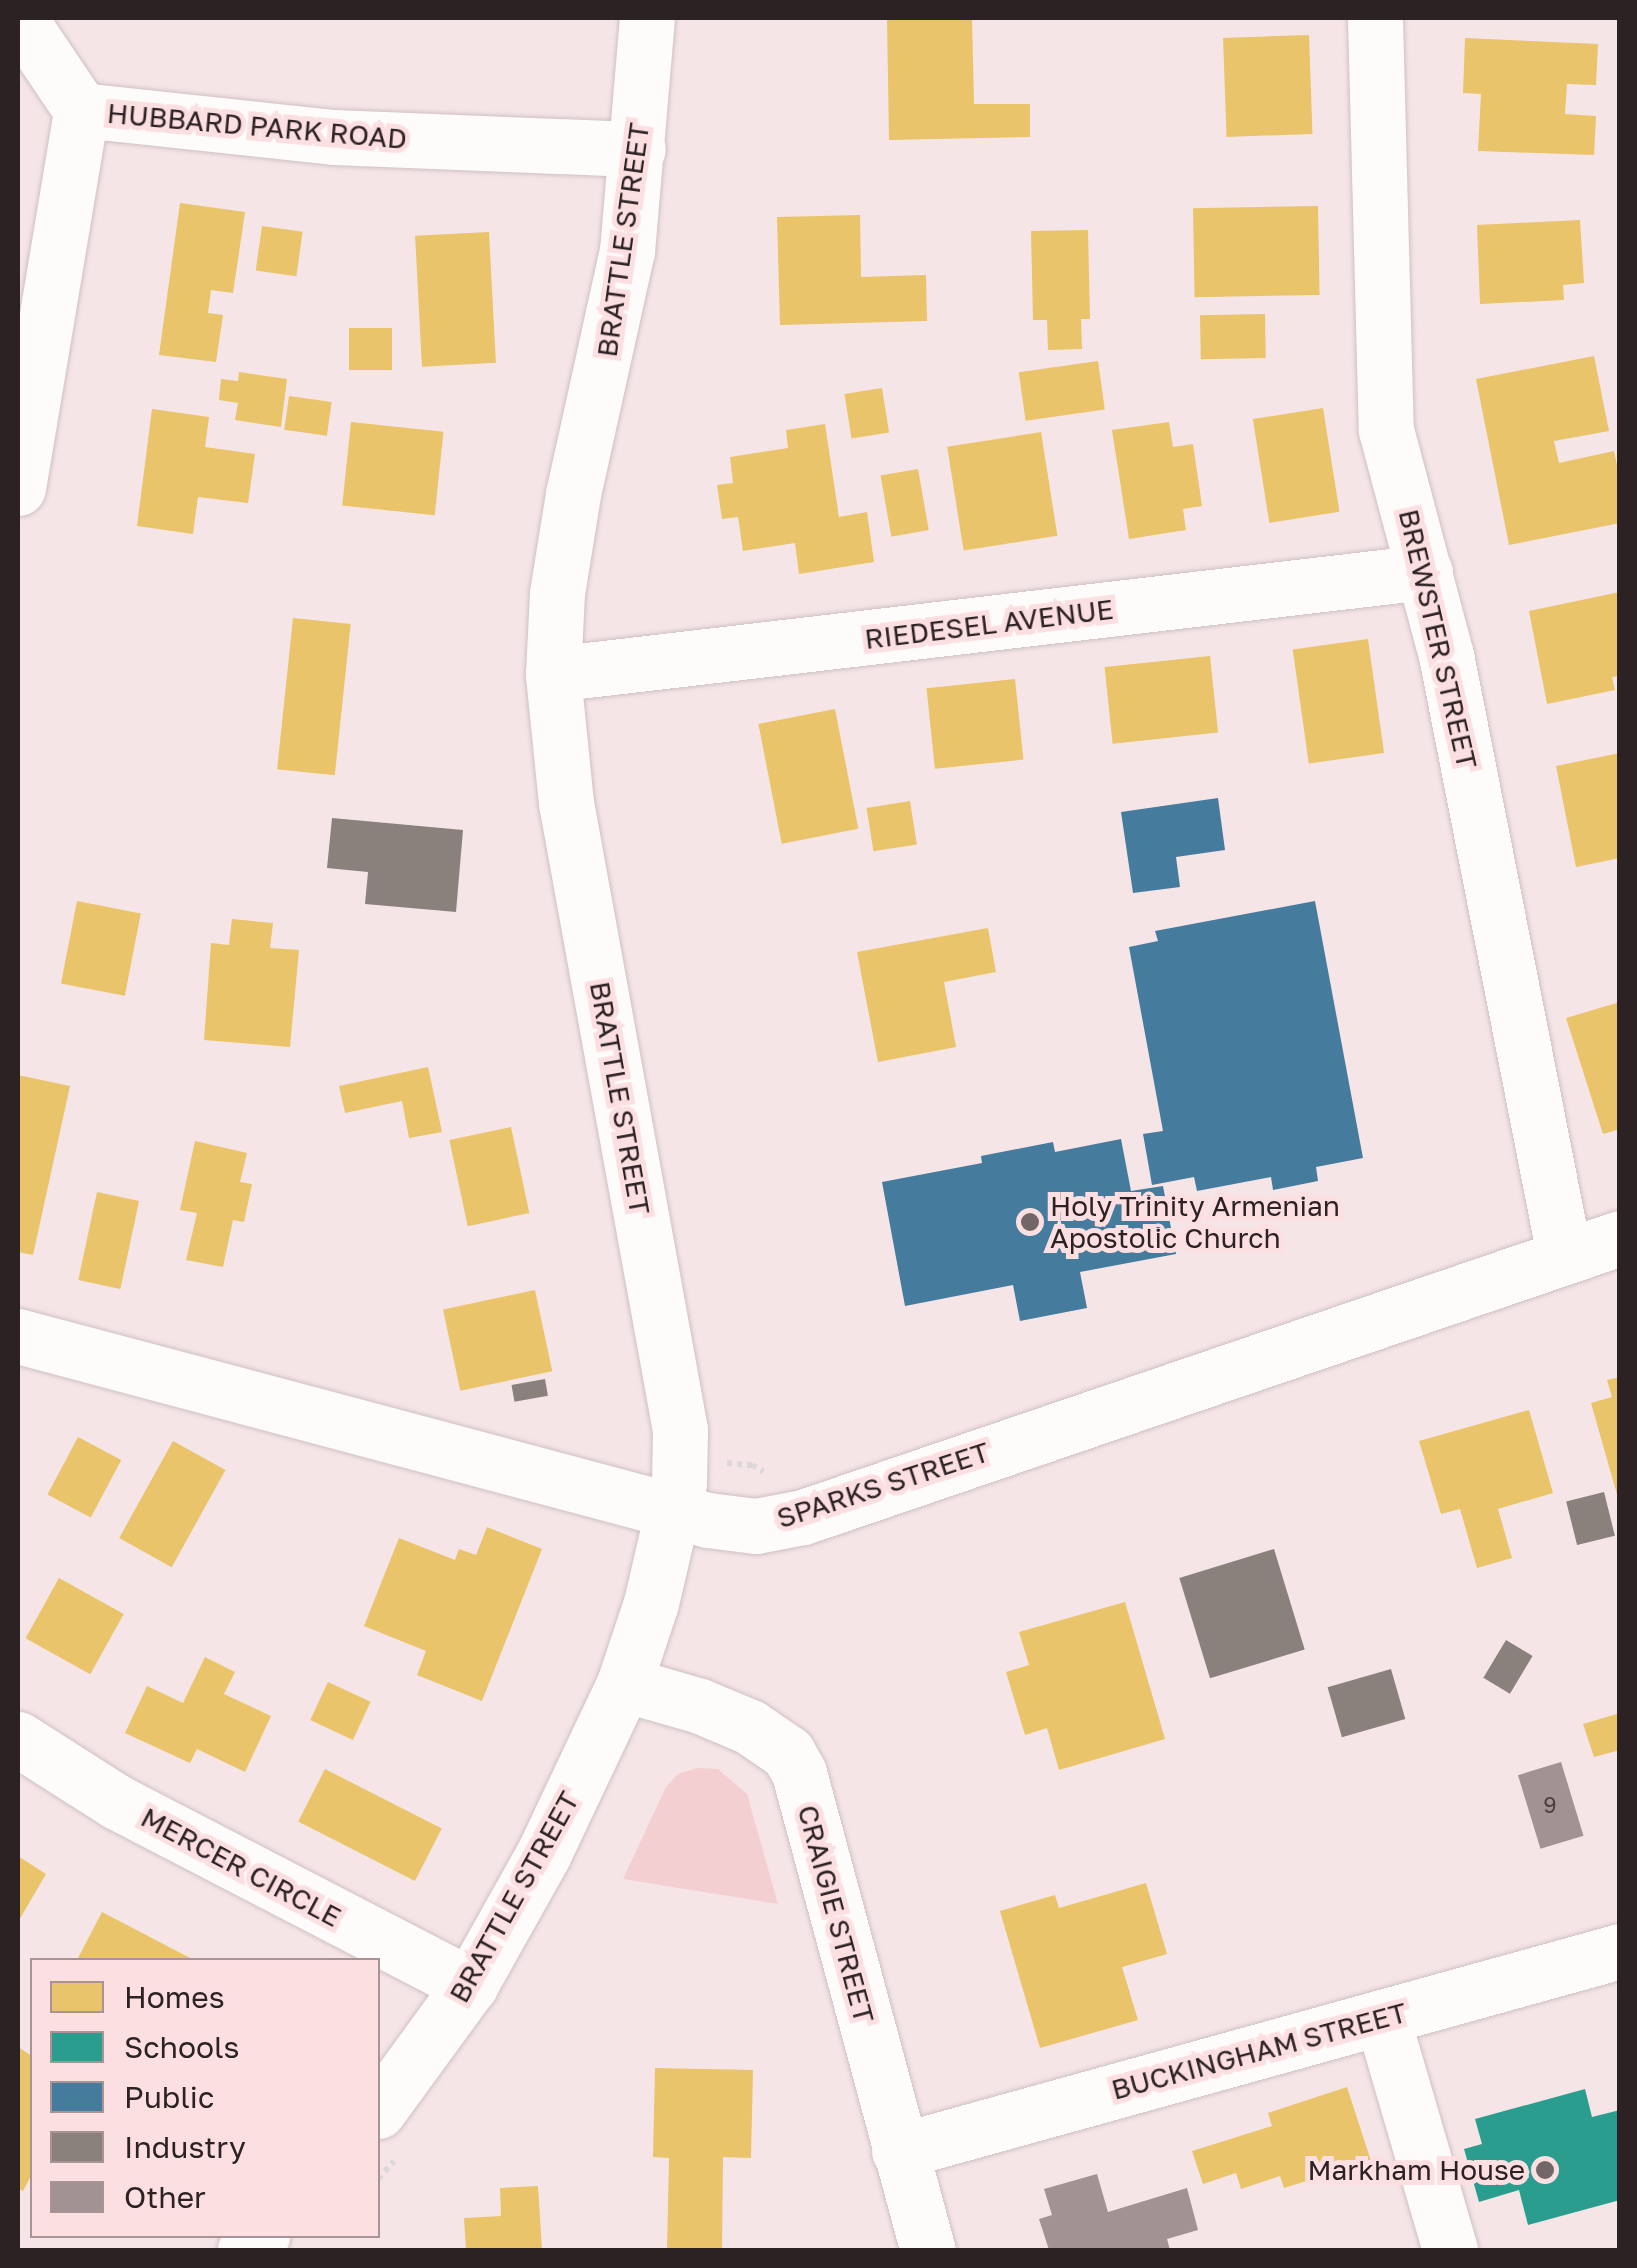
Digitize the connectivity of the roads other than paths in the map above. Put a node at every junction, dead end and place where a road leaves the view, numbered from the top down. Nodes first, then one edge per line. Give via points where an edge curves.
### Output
1 (19, 18) edge
2 (647, 18) edge
3 (1375, 18) edge
4 (81, 110) junction
5 (638, 149) junction
6 (18, 488) edge
7 (1425, 572) junction
8 (553, 674) junction
9 (1620, 1238) edge
10 (1564, 1254) junction
11 (18, 1336) edge
12 (676, 1511) junction
13 (624, 1684) junction
14 (18, 1739) edge
15 (1620, 1951) edge
16 (470, 1985) junction
17 (1382, 2017) junction
18 (380, 2108) edge
19 (899, 2150) junction
20 (928, 2250) edge
21 (1450, 2250) edge

1 - 4 street
2 - 5 street, BRATTLE STREET
3 - 7 street, BREWSTER STREET via 1386,430
4 - 5 street, HUBBARD PARK ROAD via 334,137
4 - 6 street, HUBBARD PARK ROAD
5 - 8 street, BRATTLE STREET via 616,313 562,562
7 - 8 street, RIEDESEL AVENUE
7 - 10 street, BREWSTER STREET
8 - 12 street, BRATTLE STREET via 566,803 680,1430
9 - 10 street, SPARKS STREET
10 - 12 street, SPARKS STREET via 802,1517 748,1526
11 - 12 street, SPARKS STREET
12 - 13 street, BRATTLE STREET
13 - 16 street, BRATTLE STREET via 543,1856
13 - 19 street, CRAIGIE STREET via 724,1714 788,1753
14 - 16 street, MERCER CIRCLE via 118,1802
15 - 17 street, BUCKINGHAM STREET
16 - 18 street, BRATTLE STREET
17 - 19 street, BUCKINGHAM STREET
17 - 21 street
19 - 20 street, CRAIGIE STREET

